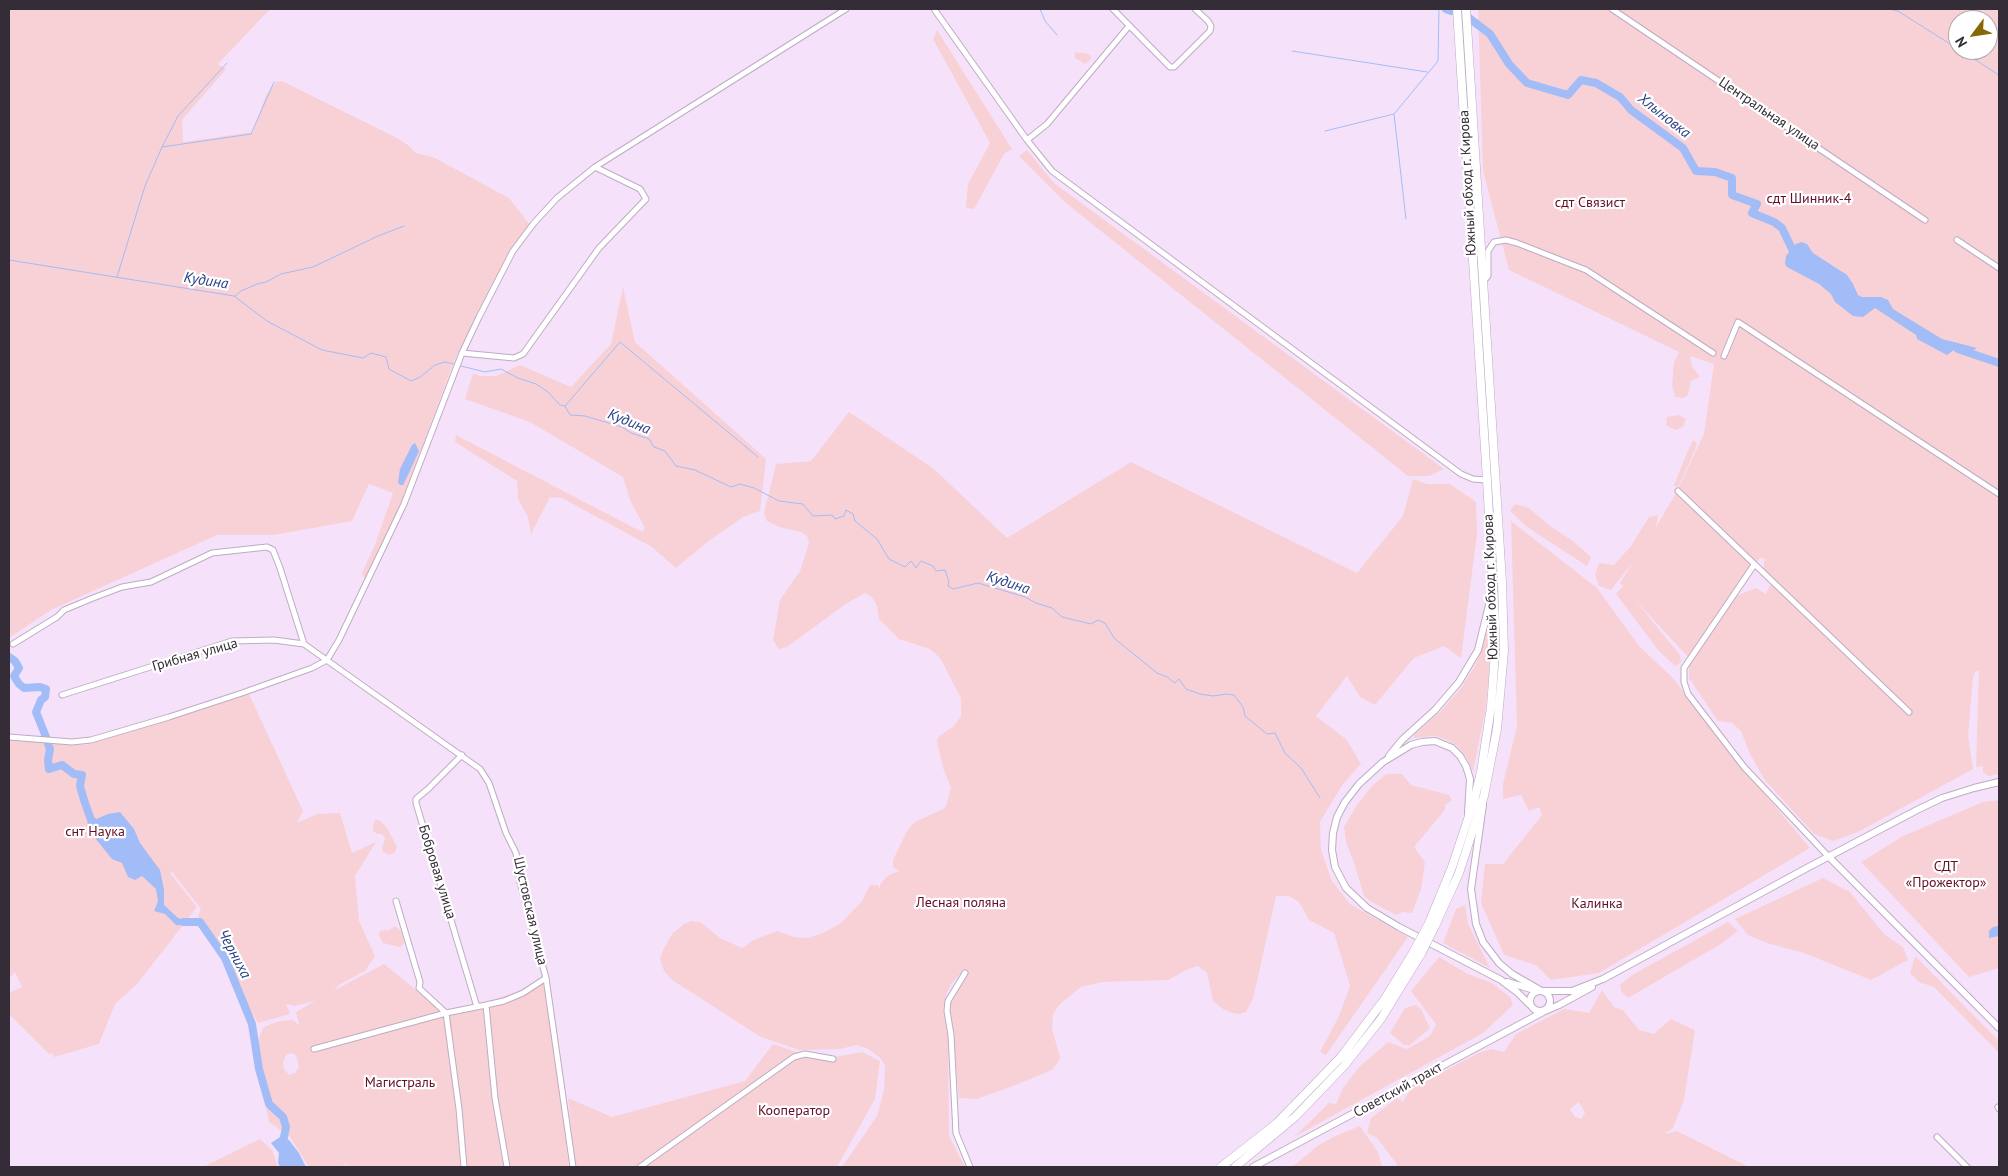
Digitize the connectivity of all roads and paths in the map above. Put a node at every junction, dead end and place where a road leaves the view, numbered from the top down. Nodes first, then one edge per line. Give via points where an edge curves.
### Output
1 (846, 9) edge
2 (934, 9) edge
3 (1113, 9) edge
4 (1195, 9) edge
5 (1457, 9) edge
6 (1466, 9) edge
7 (1612, 9) edge
8 (1129, 26) junction
9 (1027, 140) junction
10 (594, 167) junction
11 (1925, 220) dead end
12 (1957, 240) dead end
13 (1999, 268) edge
14 (1484, 282) junction
15 (462, 353) junction
16 (1713, 353) dead end
17 (1724, 356) dead end
18 (1487, 480) junction
19 (1678, 491) dead end
20 (1999, 494) edge
21 (1754, 565) junction
22 (1493, 587) junction
23 (13, 644) dead end
24 (304, 644) junction
25 (327, 660) junction
26 (62, 695) dead end
27 (1909, 712) dead end
28 (9, 737) edge
29 (462, 755) junction
30 (1383, 762) junction
31 (1999, 782) edge
32 (1484, 796) junction
33 (1468, 817) junction
34 (1828, 856) junction
35 (396, 901) dead end
36 (1432, 924) junction
37 (1417, 952) junction
38 (965, 972) dead end
39 (546, 978) junction
40 (1603, 979) junction
41 (1501, 980) junction
42 (1540, 991) junction
43 (486, 1005) junction
44 (1530, 1005) junction
45 (477, 1007) junction
46 (1544, 1011) junction
47 (446, 1013) junction
48 (1999, 1028) edge
49 (314, 1049) dead end
50 (833, 1059) dead end
51 (1937, 1137) dead end
52 (464, 1167) edge
53 (508, 1167) edge
54 (573, 1167) edge
55 (640, 1167) edge
56 (970, 1167) edge
57 (1221, 1167) edge
58 (1235, 1167) edge
59 (1253, 1167) edge
60 (1967, 1167) edge

1 - 10 street
2 - 9 street
3 - 8 street
4 - 8 street via 1208,21 1210,31 1174,67 1167,66
5 - 18 highway, Южный обход г. Кирова
6 - 14 highway, Южный обход г. Кирова
7 - 11 street, Центральная улица
8 - 9 street via 1047,124
9 - 18 street via 1052,171 1436,456 1467,478
10 - 15 street via 557,198 513,251
10 - 15 street via 640,189 646,199 599,248 523,354 514,358
12 - 13 street
14 - 16 street via 1488,276 1488,251 1494,242 1506,240 1517,243 1586,270
14 - 32 highway, Южный обход г. Кирова via 1504,621 1500,701
15 - 25 street via 404,504
17 - 20 street via 1738,322
18 - 22 highway, Южный обход г. Кирова
19 - 21 street
21 - 27 street
21 - 34 street via 1684,668 1684,682 1688,694 1744,767
22 - 30 main road via 1478,650 1459,682
22 - 33 highway, Южный обход г. Кирова via 1495,653 1491,707 1481,772
23 - 24 street via 64,610 93,598 122,587 150,582 212,553 267,547 273,550
24 - 25 street, Грибная улица
24 - 26 street, Грибная улица via 274,640 232,641
25 - 28 street via 169,717 91,740 72,742
25 - 29 street, Грибная улица
29 - 39 street, Шустовская улица via 490,783 506,833 516,852 520,882
29 - 45 street, Бобровая улица via 416,798 416,803
30 - 33 main road via 1422,742 1436,741 1452,748 1468,773
30 - 41 main road via 1352,793 1337,817 1332,850 1338,875 1352,894 1378,915
31 - 34 main road via 1942,798
32 - 36 highway, Южный обход г. Кирова via 1459,873
32 - 42 main road via 1470,888 1476,924 1483,942 1498,963
33 - 36 highway, Южный обход г. Кирова
34 - 40 main road
34 - 48 main road
35 - 47 street via 420,982 418,988
36 - 37 highway, Южный обход г. Кирова, bridge
37 - 57 highway, Южный обход г. Кирова via 1370,1020 1331,1068 1277,1123
37 - 58 highway, Южный обход г. Кирова via 1381,1019 1344,1066 1295,1117
38 - 56 street via 948,1001 947,1011 956,1133
39 - 43 street via 523,993
39 - 54 street, Шустовская улица
40 - 42 main road via 1572,991
40 - 46 main road, Советский тракт
41 - 42 main road
41 - 44 main road
42 - 44 main road via 1530,997
42 - 46 main road via 1546,994 1549,1002
43 - 45 street
43 - 53 street via 495,1098
44 - 46 main road via 1537,1011
45 - 47 street
46 - 59 main road, Советский тракт
47 - 49 street
47 - 52 street
50 - 55 street via 806,1054 794,1057
51 - 60 street

